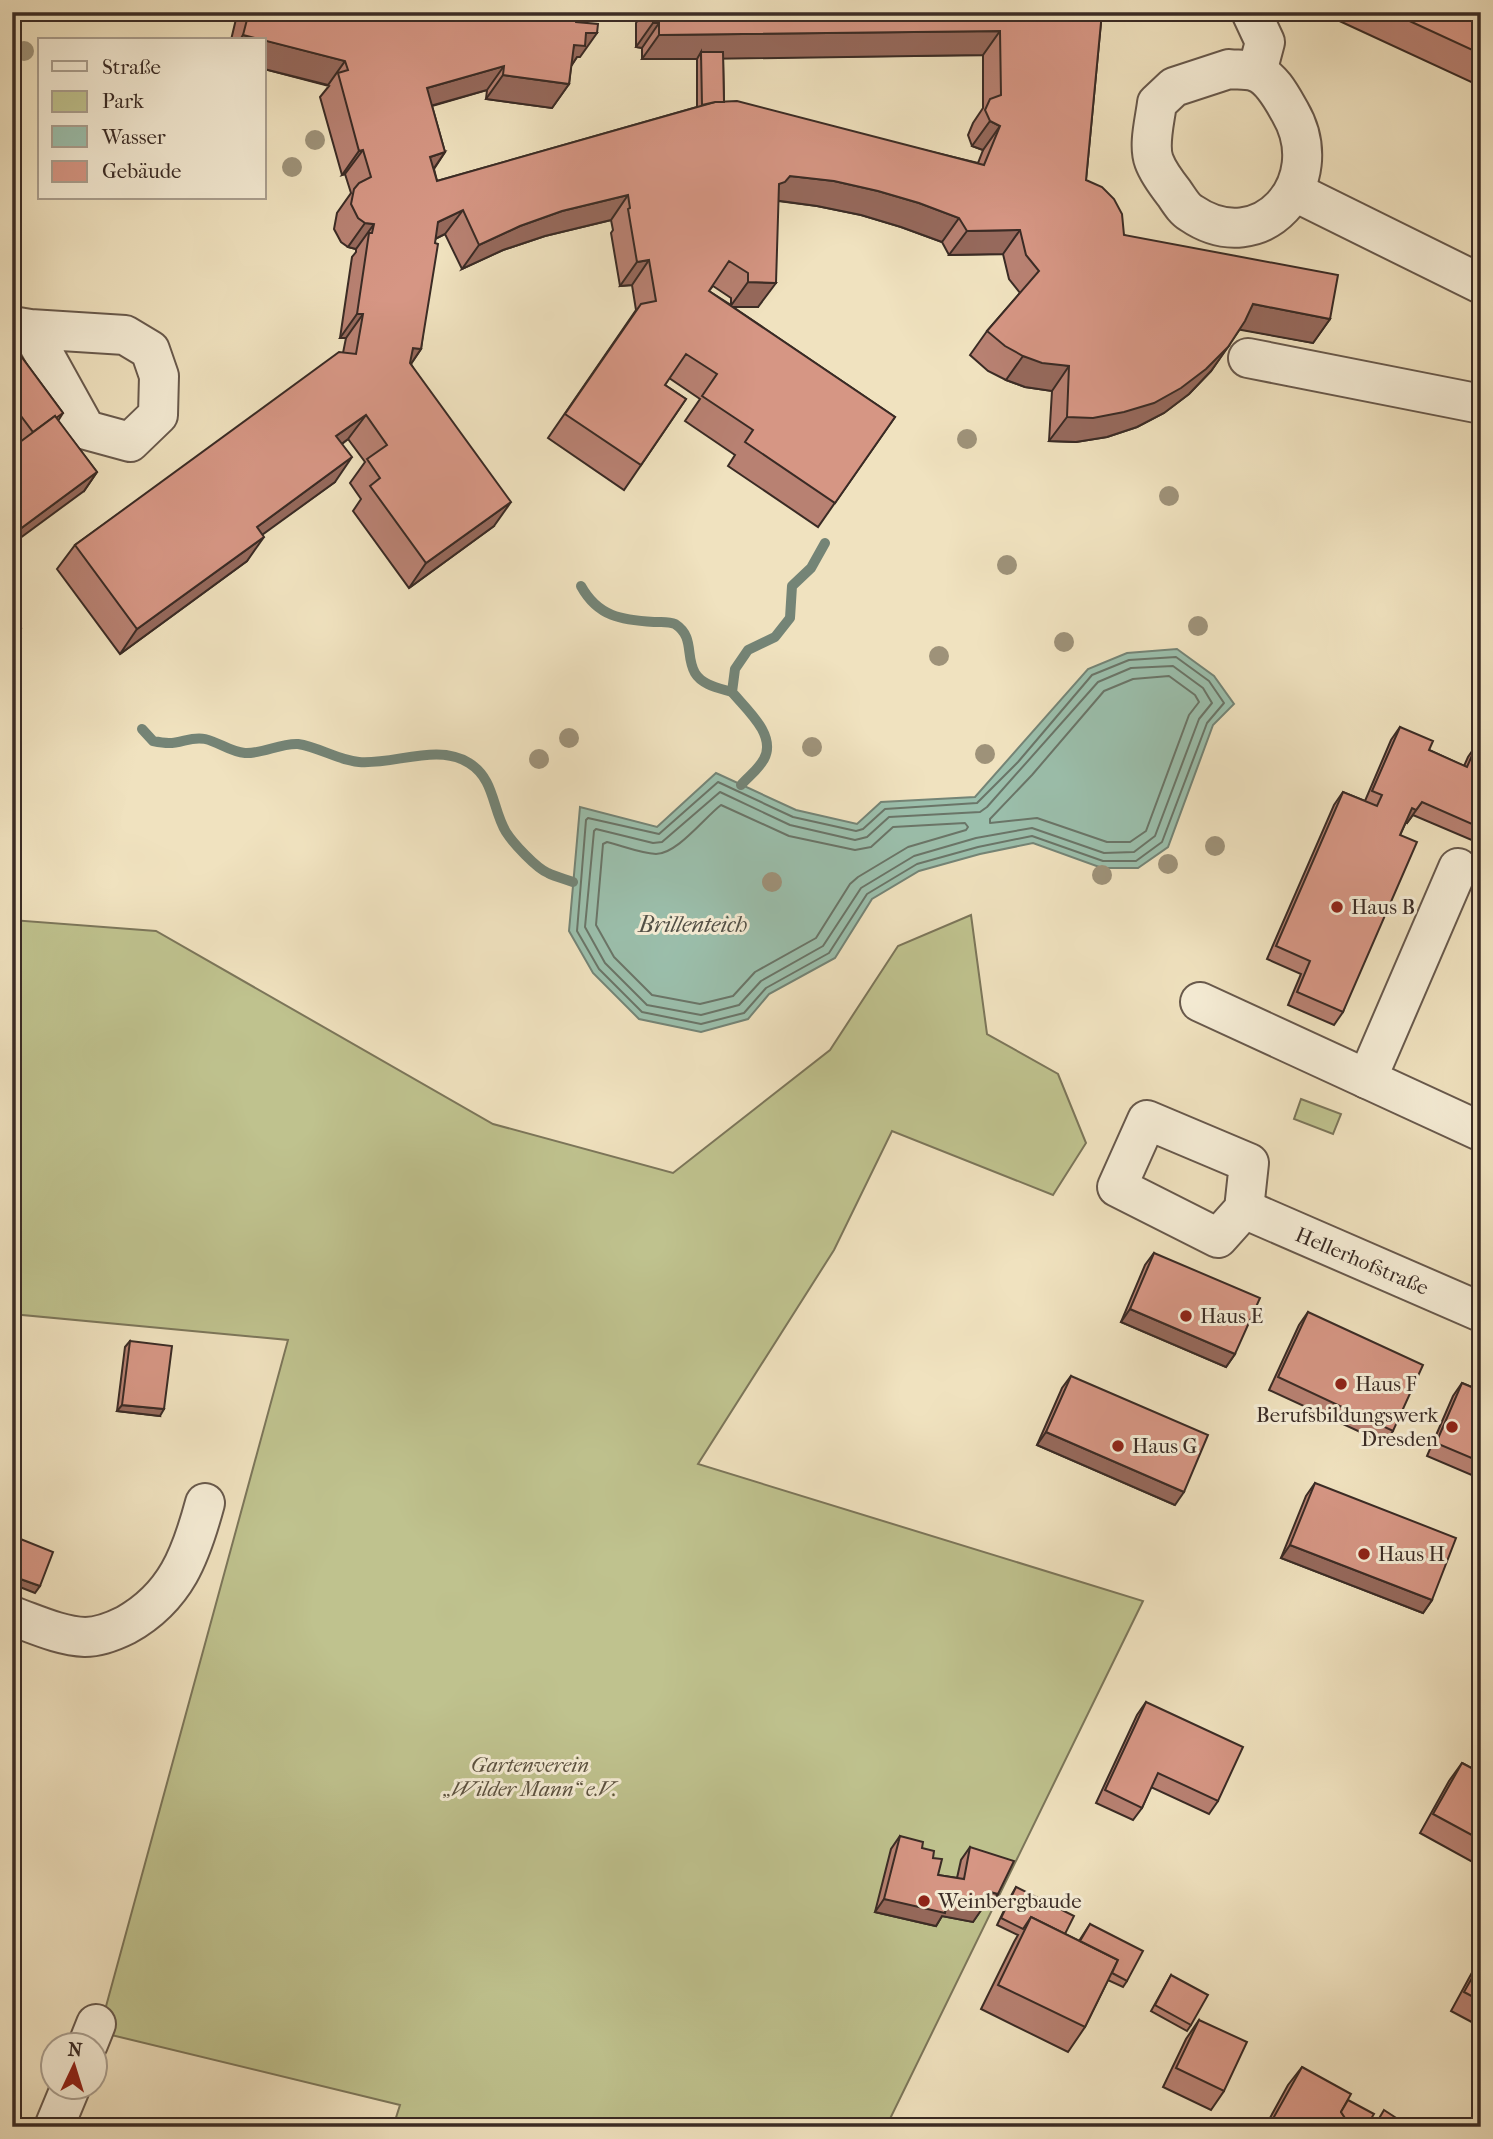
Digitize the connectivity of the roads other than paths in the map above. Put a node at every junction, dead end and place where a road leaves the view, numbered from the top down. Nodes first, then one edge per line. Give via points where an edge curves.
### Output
1 (1251, 12) edge
2 (1257, 72) junction
3 (1295, 192) junction
4 (1481, 284) edge
5 (1248, 358) dead end
6 (1481, 404) edge
7 (1458, 868) dead end
8 (1200, 1002) dead end
9 (1367, 1079) junction
10 (1480, 1131) edge
11 (1244, 1209) dead end
12 (1481, 1312) edge
13 (205, 1503) dead end
14 (12, 1616) edge
15 (65, 2100) edge
16 (54, 2127) edge

1 - 2 street via 1265,42
2 - 3 street via 1277,90 1295,120 1304,162
2 - 3 street via 1229,69 1174,87 1157,103 1153,160 1189,212 1216,226 1249,228 1276,213
3 - 4 street
5 - 6 street
7 - 9 street
8 - 9 street
9 - 10 street
11 - 12 street, Hellerhofstraße
13 - 14 street via 183,1569 164,1596 140,1617 114,1631 85,1637
15 - 16 street

